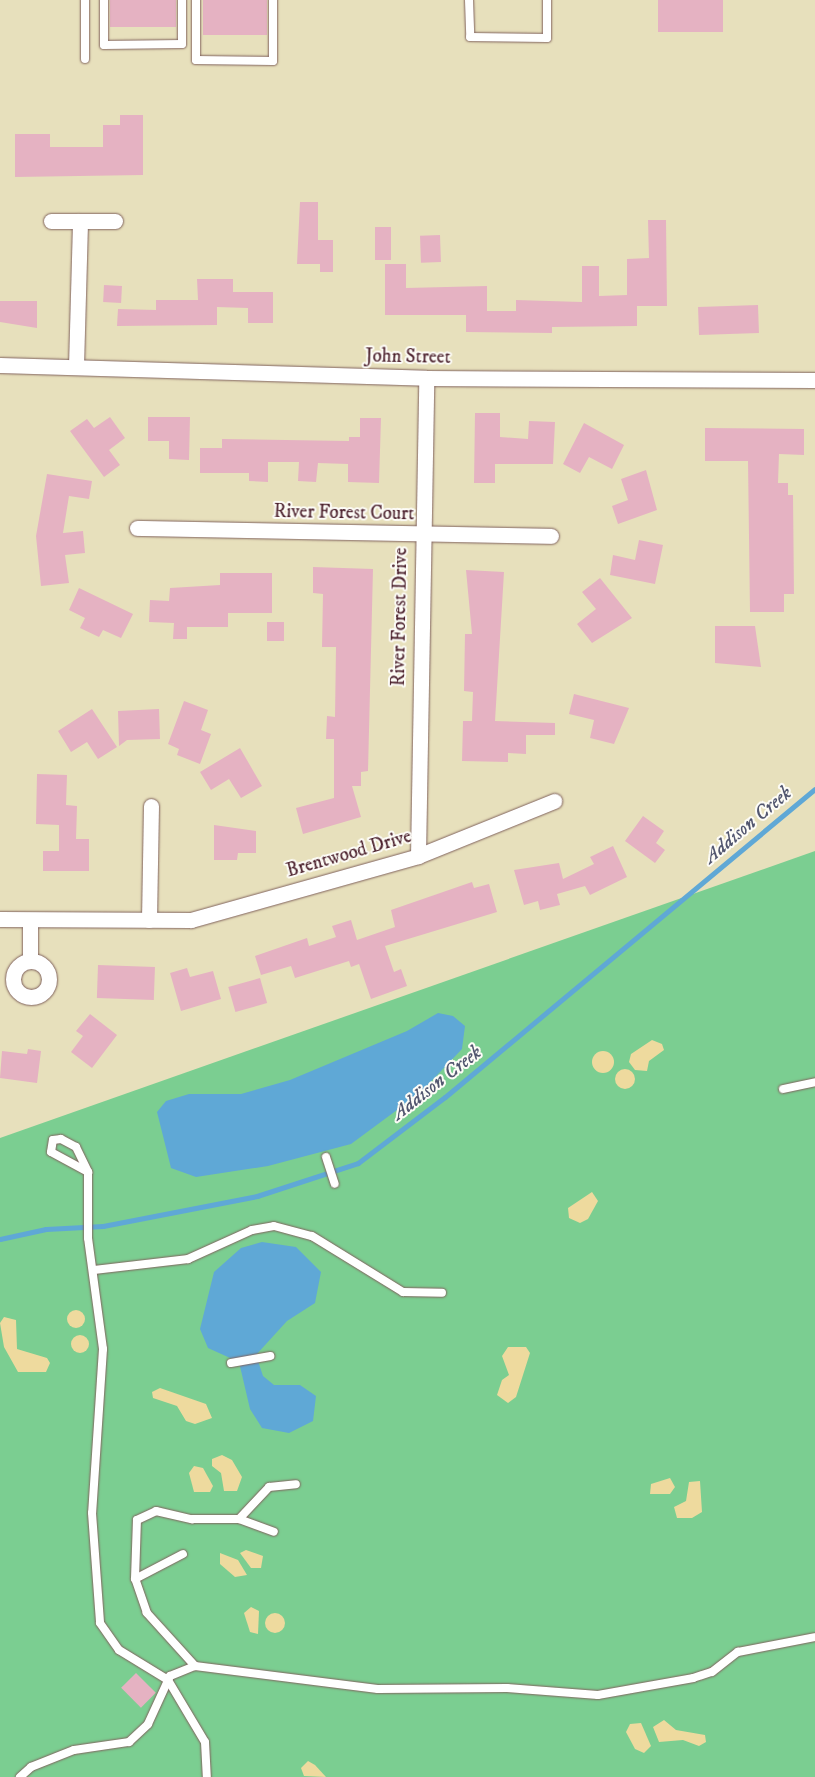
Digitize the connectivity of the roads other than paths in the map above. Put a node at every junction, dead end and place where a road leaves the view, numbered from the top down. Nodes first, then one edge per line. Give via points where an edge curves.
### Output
1 (85, 0) edge
2 (104, 0) edge
3 (182, 0) edge
4 (196, 0) edge
5 (273, 0) edge
6 (469, 0) edge
7 (547, 0) edge
8 (85, 59) dead end
9 (51, 220) dead end
10 (80, 221) junction
11 (115, 221) dead end
12 (0, 365) edge
13 (76, 366) junction
14 (426, 378) junction
15 (815, 380) edge
16 (137, 528) dead end
17 (421, 535) junction
18 (550, 536) dead end
19 (554, 801) dead end
20 (151, 806) dead end
21 (418, 856) junction
22 (0, 919) edge
23 (30, 920) junction
24 (149, 920) junction
25 (30, 960) dead end
26 (815, 1082) edge
27 (783, 1089) dead end
28 (327, 1160) dead end
29 (88, 1172) junction
30 (335, 1184) dead end
31 (94, 1270) junction
32 (442, 1293) dead end
33 (270, 1356) dead end
34 (231, 1363) dead end
35 (296, 1484) dead end
36 (239, 1519) junction
37 (274, 1532) dead end
38 (183, 1554) dead end
39 (135, 1579) junction
40 (815, 1637) edge
41 (195, 1666) junction
42 (168, 1680) junction
43 (20, 1777) edge
44 (207, 1777) edge

1 - 8 lane
2 - 3 lane via 104,45 182,44
4 - 5 lane via 196,60 273,61
6 - 7 lane via 470,37 547,38
9 - 10 street
10 - 11 street
10 - 13 street
12 - 13 street, John Street
13 - 14 street, John Street
14 - 15 street, John Street
14 - 17 street, River Forest Drive
16 - 17 street, River Forest Court
17 - 18 street, River Forest Court
17 - 21 street, River Forest Drive
19 - 21 street, Brentwood Drive
20 - 24 street
21 - 24 street, Brentwood Drive via 191,920
22 - 23 street, Brentwood Drive
23 - 24 street, Brentwood Drive
23 - 25 street
26 - 27 lane
28 - 30 lane
29 - 29 lane via 76,1147 60,1138 53,1140 52,1152
29 - 31 lane via 88,1238
31 - 32 lane via 176,1262 252,1230 274,1226 312,1236 403,1292
31 - 42 lane via 103,1349 92,1513 100,1623 119,1650
33 - 34 lane
35 - 36 lane via 269,1487
36 - 37 lane
36 - 39 lane via 200,1520 148,1511 137,1520
38 - 39 lane
39 - 41 lane via 146,1613
40 - 41 lane via 738,1652 712,1672 693,1678 598,1694 507,1688 378,1689
41 - 42 lane
42 - 43 lane via 148,1724 129,1742 74,1750 31,1767
42 - 44 lane via 205,1742

